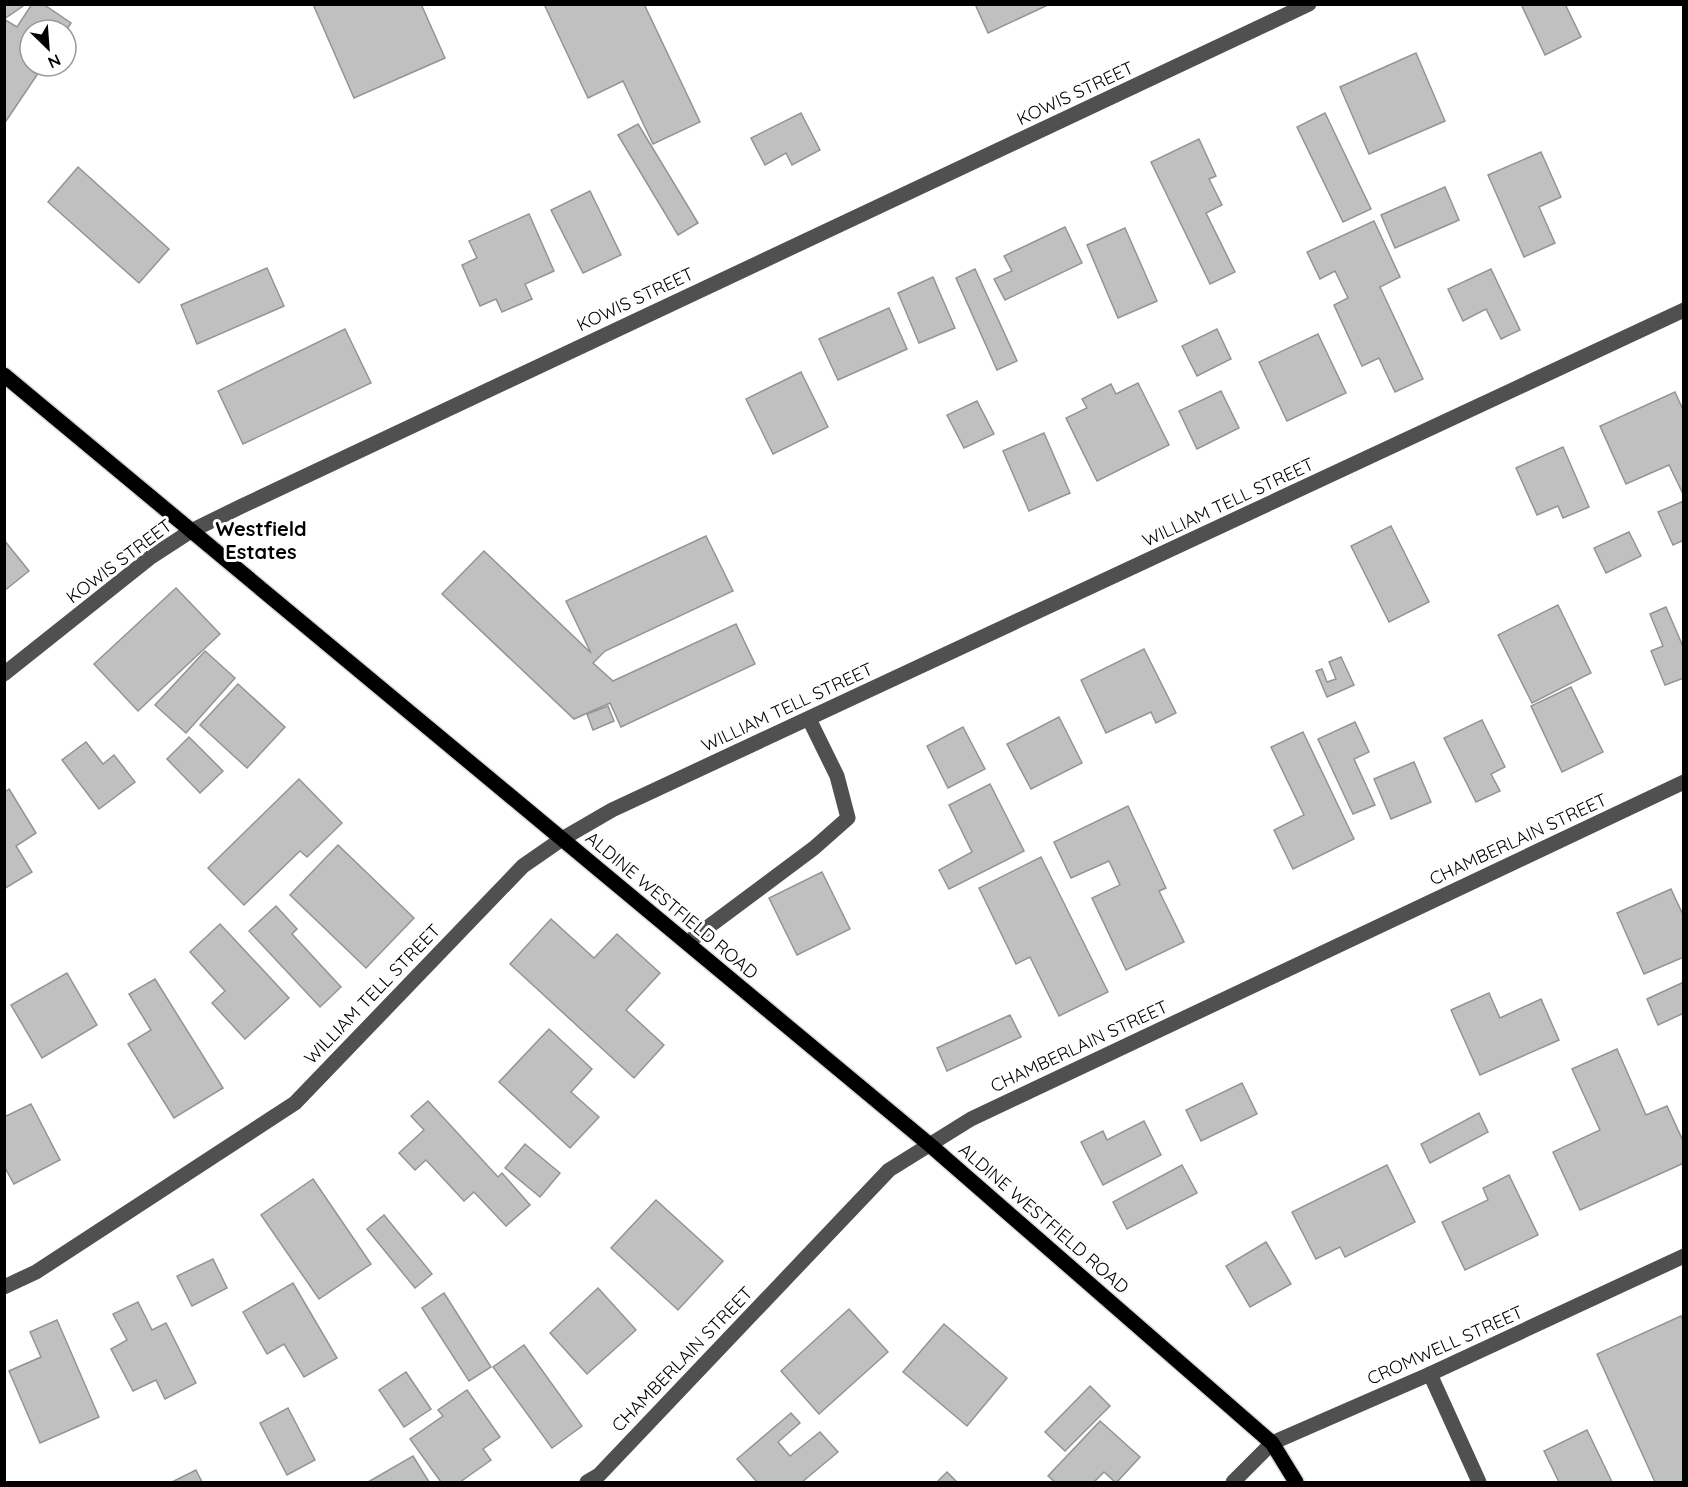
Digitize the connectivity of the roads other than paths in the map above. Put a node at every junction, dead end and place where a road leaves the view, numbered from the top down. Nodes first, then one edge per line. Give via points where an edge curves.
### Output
1 (1309, 4) edge
2 (1683, 310) edge
3 (4, 375) edge
4 (191, 531) junction
5 (4, 674) edge
6 (809, 719) junction
7 (1683, 782) edge
8 (562, 839) junction
9 (688, 942) junction
10 (930, 1145) junction
11 (1683, 1256) edge
12 (4, 1287) edge
13 (1430, 1374) junction
14 (1272, 1443) junction
15 (586, 1482) edge
16 (1233, 1482) edge
17 (1296, 1482) edge
18 (1479, 1482) edge

1 - 4 street, KOWIS STREET
2 - 6 street, WILLIAM TELL STREET
3 - 4 main road, ALDINE WESTFIELD ROAD
4 - 5 street, KOWIS STREET via 151,557
4 - 8 main road, ALDINE WESTFIELD ROAD
6 - 8 street, WILLIAM TELL STREET via 612,810
6 - 9 street via 837,776 848,818
7 - 10 street, CHAMBERLAIN STREET via 971,1119
8 - 9 main road, ALDINE WESTFIELD ROAD
8 - 12 street, WILLIAM TELL STREET via 523,866 295,1102 36,1272
9 - 10 main road, ALDINE WESTFIELD ROAD
10 - 14 main road, ALDINE WESTFIELD ROAD
10 - 15 street, CHAMBERLAIN STREET via 889,1170 599,1474
11 - 13 street, CROMWELL STREET
13 - 14 street, CROMWELL STREET
13 - 18 street
14 - 16 street, CROMWELL STREET
14 - 17 main road, ALDINE WESTFIELD ROAD

